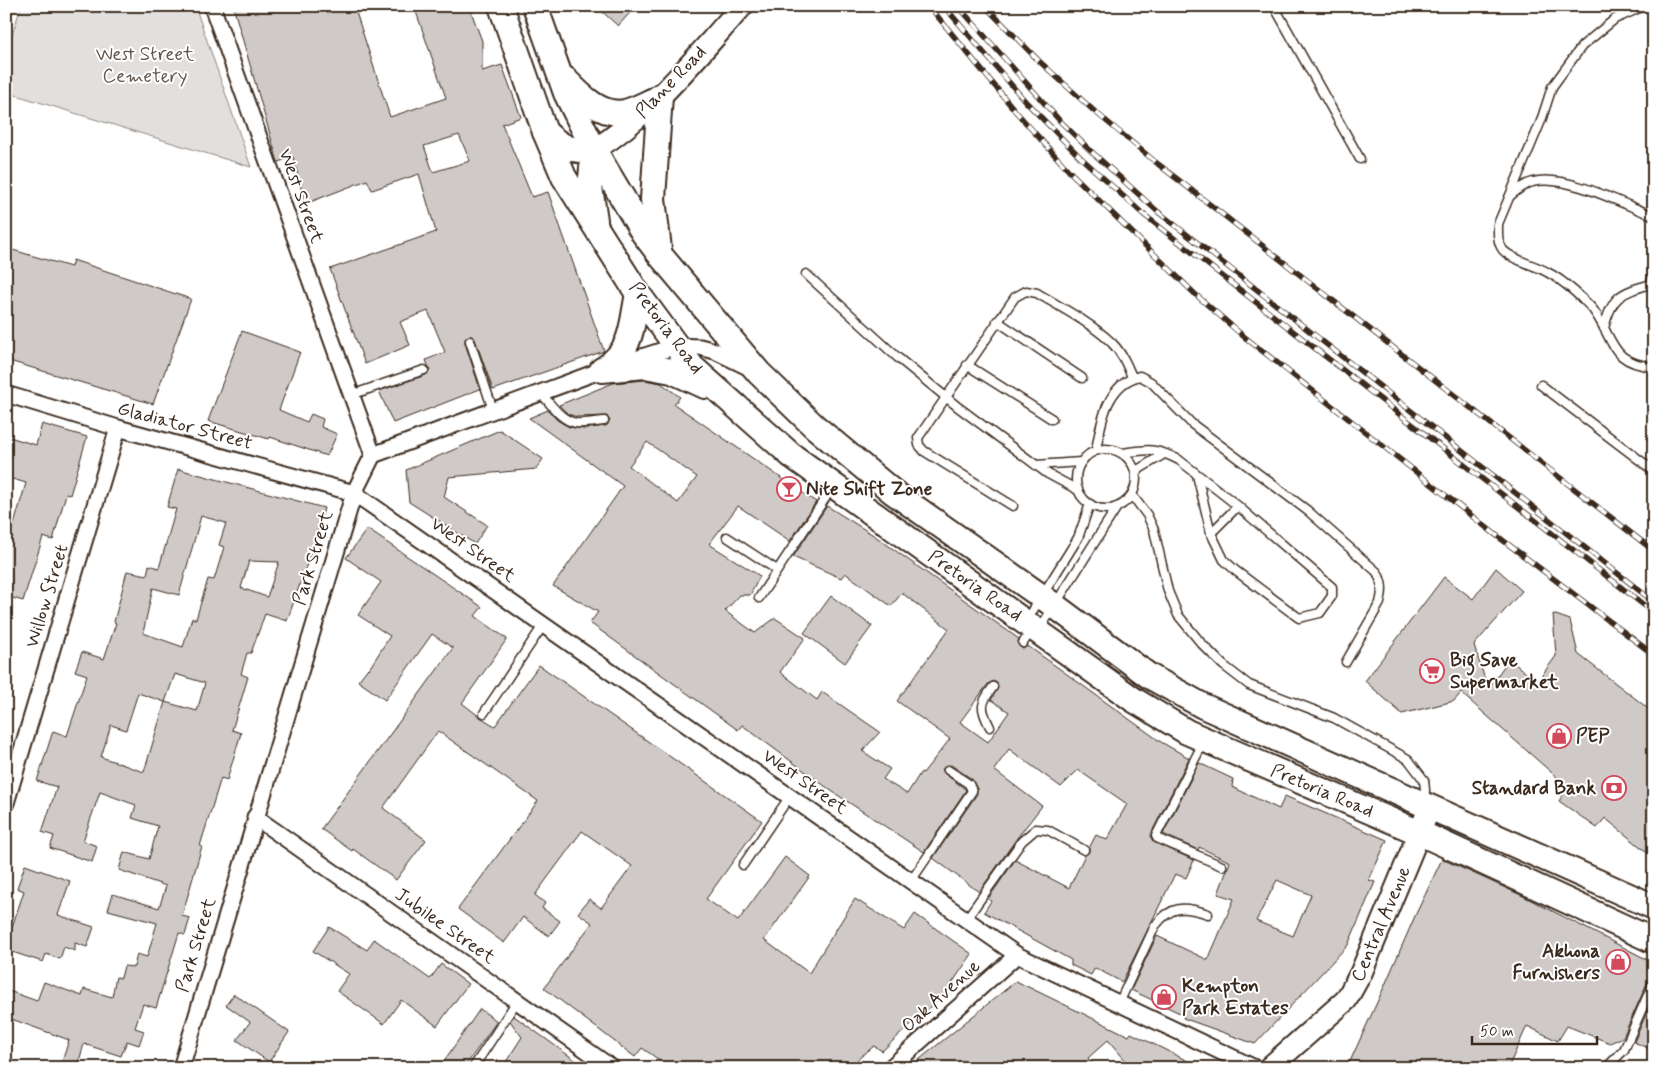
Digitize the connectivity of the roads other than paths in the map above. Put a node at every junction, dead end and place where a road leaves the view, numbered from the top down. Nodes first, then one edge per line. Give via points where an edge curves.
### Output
1 (212, 6) edge
2 (501, 6) edge
3 (535, 6) edge
4 (742, 6) edge
5 (1274, 6) edge
6 (1644, 6) edge
7 (560, 74) junction
8 (660, 97) junction
9 (545, 132) junction
10 (594, 150) junction
11 (1360, 159) dead end
12 (1508, 197) junction
13 (1654, 216) edge
14 (596, 230) junction
15 (660, 255) junction
16 (1654, 271) edge
17 (806, 274) dead end
18 (1652, 284) edge
19 (638, 294) junction
20 (997, 321) junction
21 (1604, 328) junction
22 (470, 341) dead end
23 (676, 346) junction
24 (967, 365) junction
25 (1654, 367) edge
26 (603, 369) junction
27 (424, 370) dead end
28 (759, 373) junction
29 (1082, 378) dead end
30 (1132, 378) junction
31 (1540, 384) dead end
32 (541, 392) junction
33 (6, 394) edge
34 (720, 394) junction
35 (351, 395) junction
36 (945, 397) junction
37 (493, 410) junction
38 (1052, 419) dead end
39 (604, 421) dead end
40 (118, 428) junction
41 (1096, 450) junction
42 (1123, 453) junction
43 (1164, 454) junction
44 (373, 455) junction
45 (1081, 462) junction
46 (1036, 465) junction
47 (1136, 471) junction
48 (1654, 471) edge
49 (1197, 475) junction
50 (833, 487) junction
51 (1078, 490) junction
52 (354, 493) junction
53 (1132, 495) junction
54 (1090, 504) junction
55 (1012, 506) dead end
56 (1238, 506) junction
57 (1117, 507) junction
58 (1211, 533) junction
59 (727, 536) dead end
60 (777, 570) junction
61 (759, 598) dead end
62 (1048, 601) junction
63 (544, 624) junction
64 (1031, 631) junction
65 (1346, 662) dead end
66 (993, 687) dead end
67 (484, 713) dead end
68 (990, 727) dead end
69 (1204, 740) junction
70 (948, 770) dead end
71 (790, 796) junction
72 (6, 803) edge
73 (1427, 806) junction
74 (255, 817) junction
75 (1420, 833) junction
76 (1084, 850) dead end
77 (743, 865) dead end
78 (1222, 866) dead end
79 (911, 881) junction
80 (1654, 907) edge
81 (1208, 914) dead end
82 (967, 918) junction
83 (1654, 941) edge
84 (1018, 954) junction
85 (1654, 981) edge
86 (517, 1001) junction
87 (1119, 1003) junction
88 (181, 1068) edge
89 (473, 1068) edge
90 (612, 1068) edge
91 (890, 1068) edge
92 (1255, 1068) edge
93 (1270, 1068) edge
94 (1606, 1068) edge

1 - 35 street, West Street
2 - 9 main road, Pretoria Road
3 - 7 main road, Pretoria Road
4 - 8 main road, Plane Road
5 - 11 lane
6 - 12 lane via 1610,23 1582,46 1566,66 1552,87 1542,121
7 - 8 main road via 597,107 614,112 625,112
7 - 10 main road, Pretoria Road
8 - 10 main road, Plane Road via 615,137
8 - 15 main road via 653,199
9 - 10 main road via 556,143 569,149
9 - 14 main road, Pretoria Road via 564,177
10 - 14 main road via 590,187
10 - 15 main road, Pretoria Road
12 - 13 lane via 1523,185 1558,181
12 - 21 lane via 1498,224 1498,241 1503,250 1574,290 1593,310
14 - 19 main road, Pretoria Road
15 - 28 main road, Pretoria Road
16 - 18 lane
17 - 36 lane
18 - 21 lane via 1626,292 1616,299
19 - 23 main road, Pretoria Road
19 - 26 main road via 628,342 615,361
20 - 24 lane
20 - 29 lane
20 - 30 lane via 1015,297 1026,291 1037,293 1113,344 1125,360
21 - 25 lane via 1622,358
22 - 37 lane
23 - 26 street
23 - 28 street via 715,351
23 - 34 main road, Pretoria Road
24 - 36 lane
24 - 38 lane
26 - 32 street
26 - 34 main road via 658,368 686,377
27 - 35 lane
28 - 62 main road, Pretoria Road via 814,426 893,492
30 - 41 lane via 1107,405 1101,418
30 - 65 lane via 1140,376 1151,382 1192,424 1308,512 1377,572 1383,592 1380,603
31 - 48 lane
32 - 37 street
32 - 39 lane via 571,422
33 - 40 street, Gladiator Street
34 - 50 main road, Pretoria Road
35 - 44 street, West Street
36 - 46 lane
36 - 55 lane via 918,438 919,445
37 - 44 street
40 - 52 street, Gladiator Street
40 - 72 street, Willow Street
41 - 42 lane via 1105,448
41 - 45 lane
42 - 43 lane via 1147,449
42 - 47 lane
43 - 47 lane
43 - 49 lane via 1179,460
44 - 52 street, Park Street
45 - 46 lane
45 - 51 lane via 1076,480
46 - 51 lane
47 - 53 lane
49 - 56 lane
49 - 58 lane
50 - 60 lane
50 - 64 main road, Pretoria Road
51 - 54 lane
52 - 63 street, West Street
52 - 74 street, Park Street
53 - 57 lane
53 - 73 lane via 1151,522 1168,591 1178,614 1201,643 1249,685 1334,718 1408,759 1424,780
54 - 57 lane via 1098,508
54 - 62 lane
56 - 58 lane
56 - 58 lane via 1332,587 1332,596 1320,612 1299,618 1224,560
57 - 62 lane
59 - 60 lane
60 - 61 lane
62 - 64 lane
62 - 64 lane
62 - 73 main road, Pretoria Road via 1149,676 1203,706
63 - 67 lane
63 - 71 street, West Street
64 - 69 main road, Pretoria Road via 1134,700
66 - 68 lane via 982,705
69 - 75 main road, Pretoria Road
69 - 78 lane via 1156,838
70 - 79 lane via 968,784 972,791
71 - 77 lane
71 - 79 street, West Street
73 - 75 main road, Central Avenue
73 - 80 main road, Pretoria Road
74 - 86 street, Jubilee Street
74 - 88 street, Park Street
75 - 83 main road, Pretoria Road
75 - 93 main road, Central Avenue via 1349,996
76 - 82 lane via 1048,830 1036,829 1022,841
79 - 82 street, West Street
81 - 87 lane via 1190,908 1174,910 1162,917
82 - 84 street, West Street
84 - 87 street, West Street
84 - 91 street, Oak Avenue
85 - 94 lane via 1624,1050
86 - 89 lane
86 - 90 street, Jubilee Street
87 - 92 street, West Street

